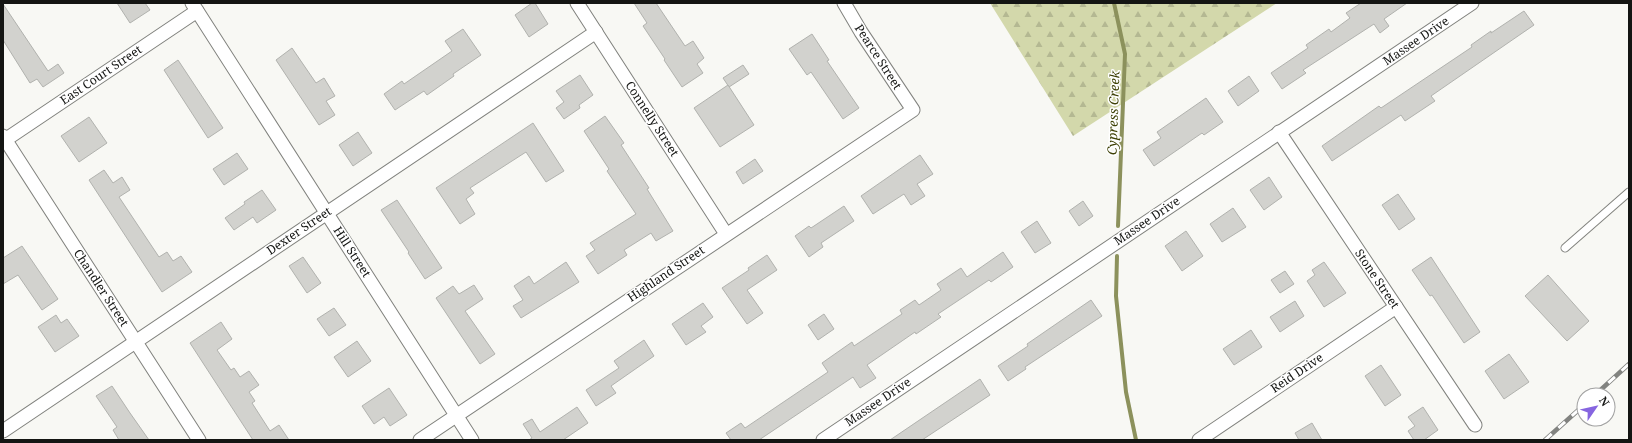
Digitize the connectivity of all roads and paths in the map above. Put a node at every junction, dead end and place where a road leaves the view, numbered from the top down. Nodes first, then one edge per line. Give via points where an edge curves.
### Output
1 (578, 3) edge
2 (844, 3) edge
3 (1472, 3) edge
4 (195, 7) edge
5 (596, 32) junction
6 (913, 110) joint
7 (1279, 132) junction
8 (4, 138) edge
9 (1629, 192) edge
10 (327, 213) junction
11 (726, 234) junction
12 (1565, 248) dead end
13 (1396, 307) junction
14 (135, 341) junction
15 (457, 416) junction
16 (1475, 425) dead end
17 (3, 431) edge
18 (199, 440) edge
19 (420, 440) edge
20 (472, 440) edge
21 (823, 440) edge
22 (1199, 440) edge

1 - 5 street, Connelly Street
2 - 6 street, Pearce Street
3 - 7 street, Massee Drive
4 - 8 street, East Court Street
4 - 10 street, Hill Street
5 - 10 street, Dexter Street
5 - 11 street, Connelly Street
6 - 11 street, Highland Street
7 - 13 street, Stone Street
7 - 21 street, Massee Drive
8 - 14 street, Chandler Street
9 - 12 lane
10 - 14 street, Dexter Street
10 - 15 street, Hill Street
11 - 15 street, Highland Street
13 - 16 street, Stone Street
13 - 22 street, Reid Drive
14 - 17 street, Dexter Street
14 - 18 street, Chandler Street
15 - 19 street, Highland Street
15 - 20 street, Hill Street

